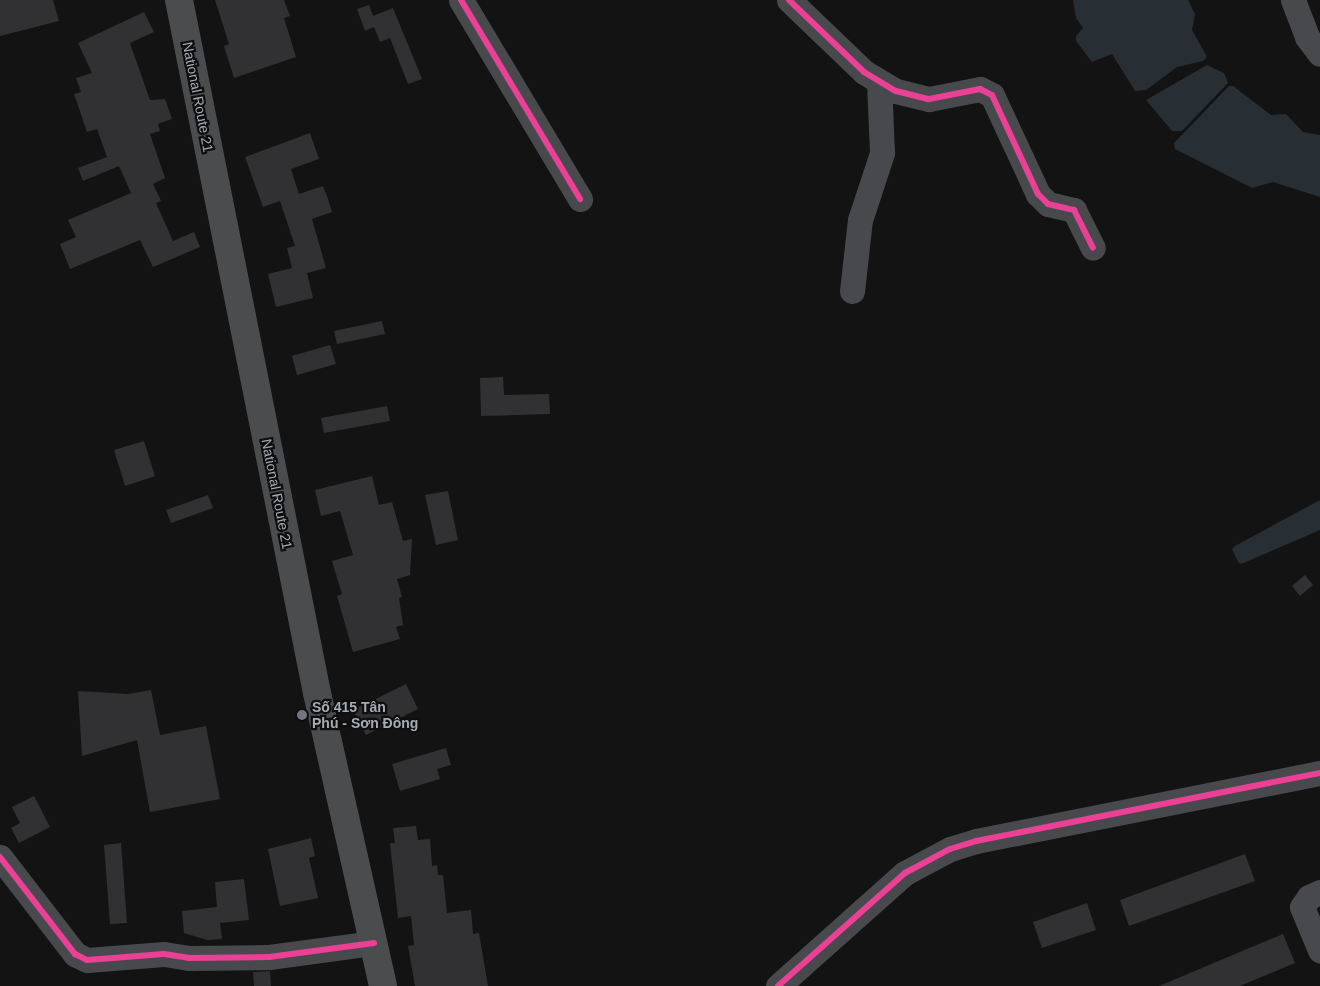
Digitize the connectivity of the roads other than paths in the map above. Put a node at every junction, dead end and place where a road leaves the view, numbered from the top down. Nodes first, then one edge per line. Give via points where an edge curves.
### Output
1 (179, 0) edge
2 (462, 0) edge
3 (789, 0) edge
4 (1293, 0) edge
5 (1320, 54) edge
6 (879, 82) junction
7 (580, 199) dead end
8 (1093, 248) dead end
9 (852, 291) dead end
10 (1320, 773) edge
11 (0, 857) edge
12 (1320, 892) edge
13 (374, 943) junction
14 (1320, 950) edge
15 (383, 986) edge
16 (778, 986) edge

1 - 13 highway, National Route 21 via 317,693
2 - 7 street
3 - 6 street via 864,72
4 - 5 street via 1307,37
6 - 8 street via 912,97 929,99 980,89 992,95 1038,194 1048,204 1074,210
6 - 9 street via 882,153 860,220
10 - 16 street via 976,841 950,850 905,873
11 - 13 street via 75,954 87,960 164,954 190,958 268,956
12 - 14 street via 1309,897 1302,907
13 - 15 highway, National Route 21

